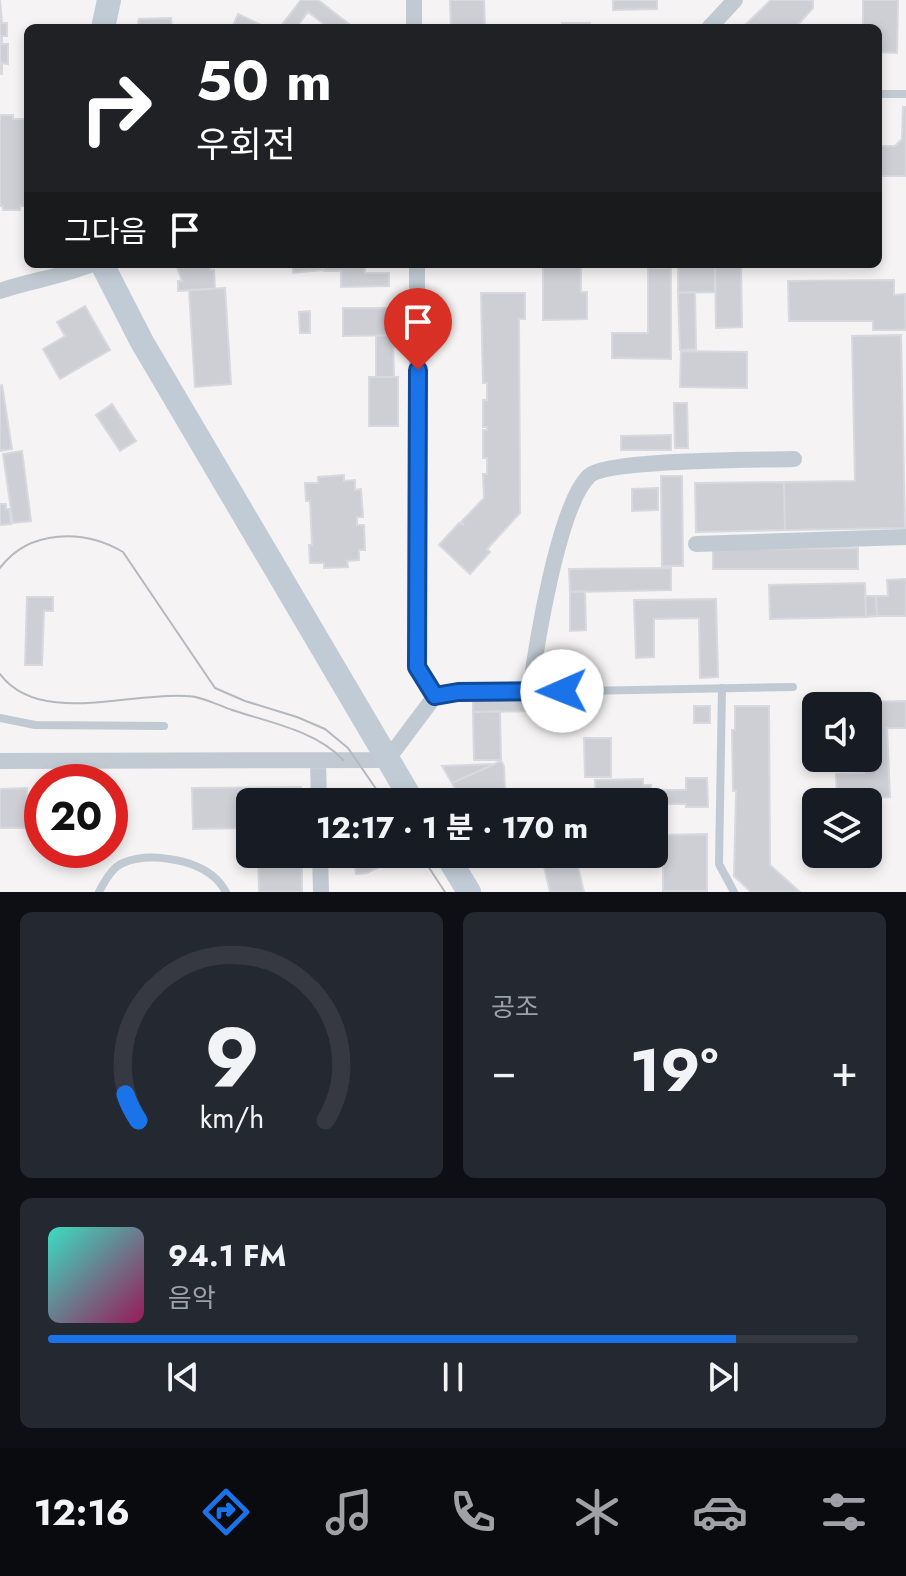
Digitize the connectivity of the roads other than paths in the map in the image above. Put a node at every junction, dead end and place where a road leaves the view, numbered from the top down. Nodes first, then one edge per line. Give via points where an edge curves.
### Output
1 (109, 0) edge
2 (414, 0) edge
3 (735, 0) edge
4 (104, 24) edge
5 (414, 24) edge
6 (713, 24) edge
7 (882, 94) edge
8 (906, 94) edge
9 (84, 268) edge
10 (104, 268) edge
11 (417, 268) edge
12 (0, 291) edge
13 (794, 459) dead end
14 (906, 537) edge
15 (696, 544) dead end
16 (793, 687) dead end
17 (722, 688) junction
18 (530, 692) junction
19 (435, 696) junction
20 (0, 718) edge
21 (164, 726) dead end
22 (387, 760) junction
23 (0, 761) edge
24 (318, 761) junction
25 (319, 788) edge
26 (404, 788) edge
27 (320, 868) edge
28 (454, 868) edge
29 (99, 892) edge
30 (226, 892) edge
31 (321, 892) edge
32 (469, 892) edge
33 (734, 892) edge

1 - 4 main road
2 - 5 street
3 - 6 street
7 - 8 lane
9 - 12 street
10 - 22 main road
11 - 19 street via 417,667
13 - 18 street via 660,462 589,475 570,509 538,630
14 - 15 street
16 - 17 lane
17 - 18 lane
17 - 33 lane via 719,864
18 - 19 street
19 - 22 street
20 - 21 lane via 48,726
22 - 24 street
22 - 26 main road
23 - 24 street
24 - 25 street
27 - 31 street
28 - 32 main road
29 - 30 lane via 121,863 173,858 213,876

